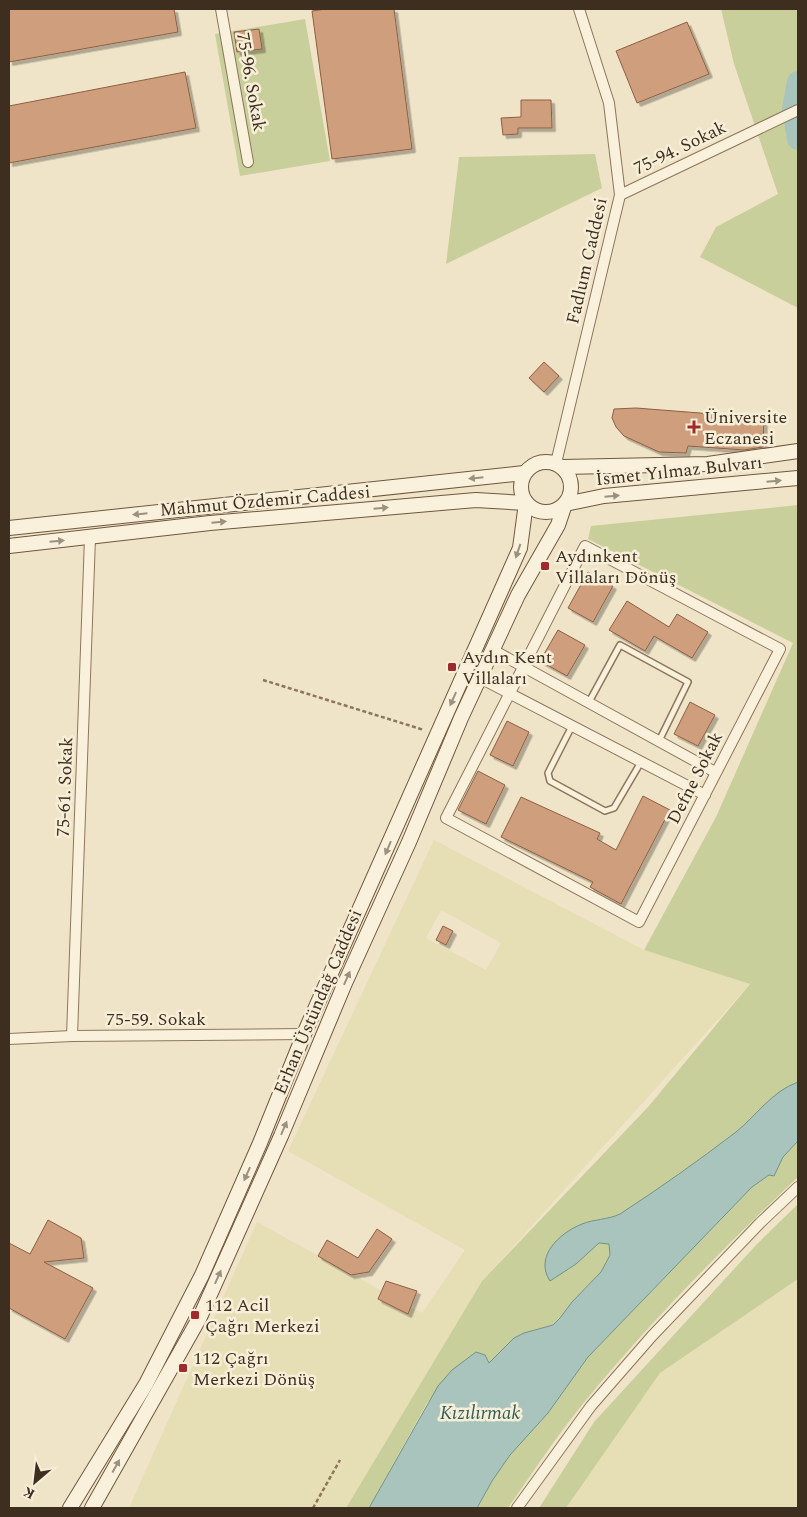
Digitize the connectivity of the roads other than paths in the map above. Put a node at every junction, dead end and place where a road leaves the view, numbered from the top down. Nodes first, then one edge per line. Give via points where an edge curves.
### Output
1 (221, 9) edge
2 (579, 9) edge
3 (798, 110) edge
4 (248, 162) dead end
5 (620, 195) junction
6 (798, 451) edge
7 (559, 465) junction
8 (524, 473) junction
9 (798, 478) edge
10 (526, 503) junction
11 (564, 504) junction
12 (9, 528) edge
13 (90, 538) junction
14 (9, 546) edge
15 (493, 650) junction
16 (525, 667) junction
17 (480, 678) junction
18 (510, 693) junction
19 (589, 702) junction
20 (572, 726) junction
21 (659, 741) junction
22 (641, 762) junction
23 (715, 772) junction
24 (705, 795) junction
25 (304, 1034) junction
26 (72, 1036) junction
27 (9, 1039) edge
28 (798, 1187) edge
29 (70, 1508) edge
30 (92, 1508) edge
31 (517, 1508) edge

1 - 4 street, 75-96. Sokak
2 - 5 street, Fadlum Caddesi via 608,103
3 - 5 street, 75-94. Sokak
5 - 7 street, Fadlum Caddesi
6 - 7 street, İsmet Yılmaz Bulvarı via 708,464
7 - 8 street via 538,462
7 - 11 street via 571,481
8 - 10 street via 520,490
8 -> 12 street, Mahmut Özdemir Caddesi
11 -> 9 street, İsmet Yılmaz Bulvarı via 604,496
10 - 11 street via 543,512 558,509
13 -> 10 street, Mahmut Özdemir Caddesi via 210,523 476,500
10 -> 25 street, Erhan Üstündağ Caddesi via 520,548
11 - 15 street, Erhan Üstündağ Caddesi via 558,525 534,564
14 -> 13 street, Mahmut Özdemir Caddesi
13 - 26 street, 75-61. Sokak
15 - 16 street
15 - 17 street, Erhan Üstündağ Caddesi
16 - 18 street
16 - 19 street
16 - 23 street, Defne Sokak via 585,546 780,649
17 - 18 street
30 -> 17 street, Erhan Üstündağ Caddesi via 200,1316
18 - 20 street
18 - 24 street, Defne Sokak via 446,818 639,922
19 - 21 street
19 - 21 lane via 620,645 688,682
20 - 22 street
20 - 22 lane via 548,773 550,781 605,811 614,808
21 - 23 street
22 - 24 street
23 - 24 street, Defne Sokak
25 - 26 street, 75-59. Sokak
25 -> 29 street, Erhan Üstündağ Caddesi via 260,1143 172,1336
26 - 27 street, 75-59. Sokak
28 - 31 street via 652,1336 591,1406

